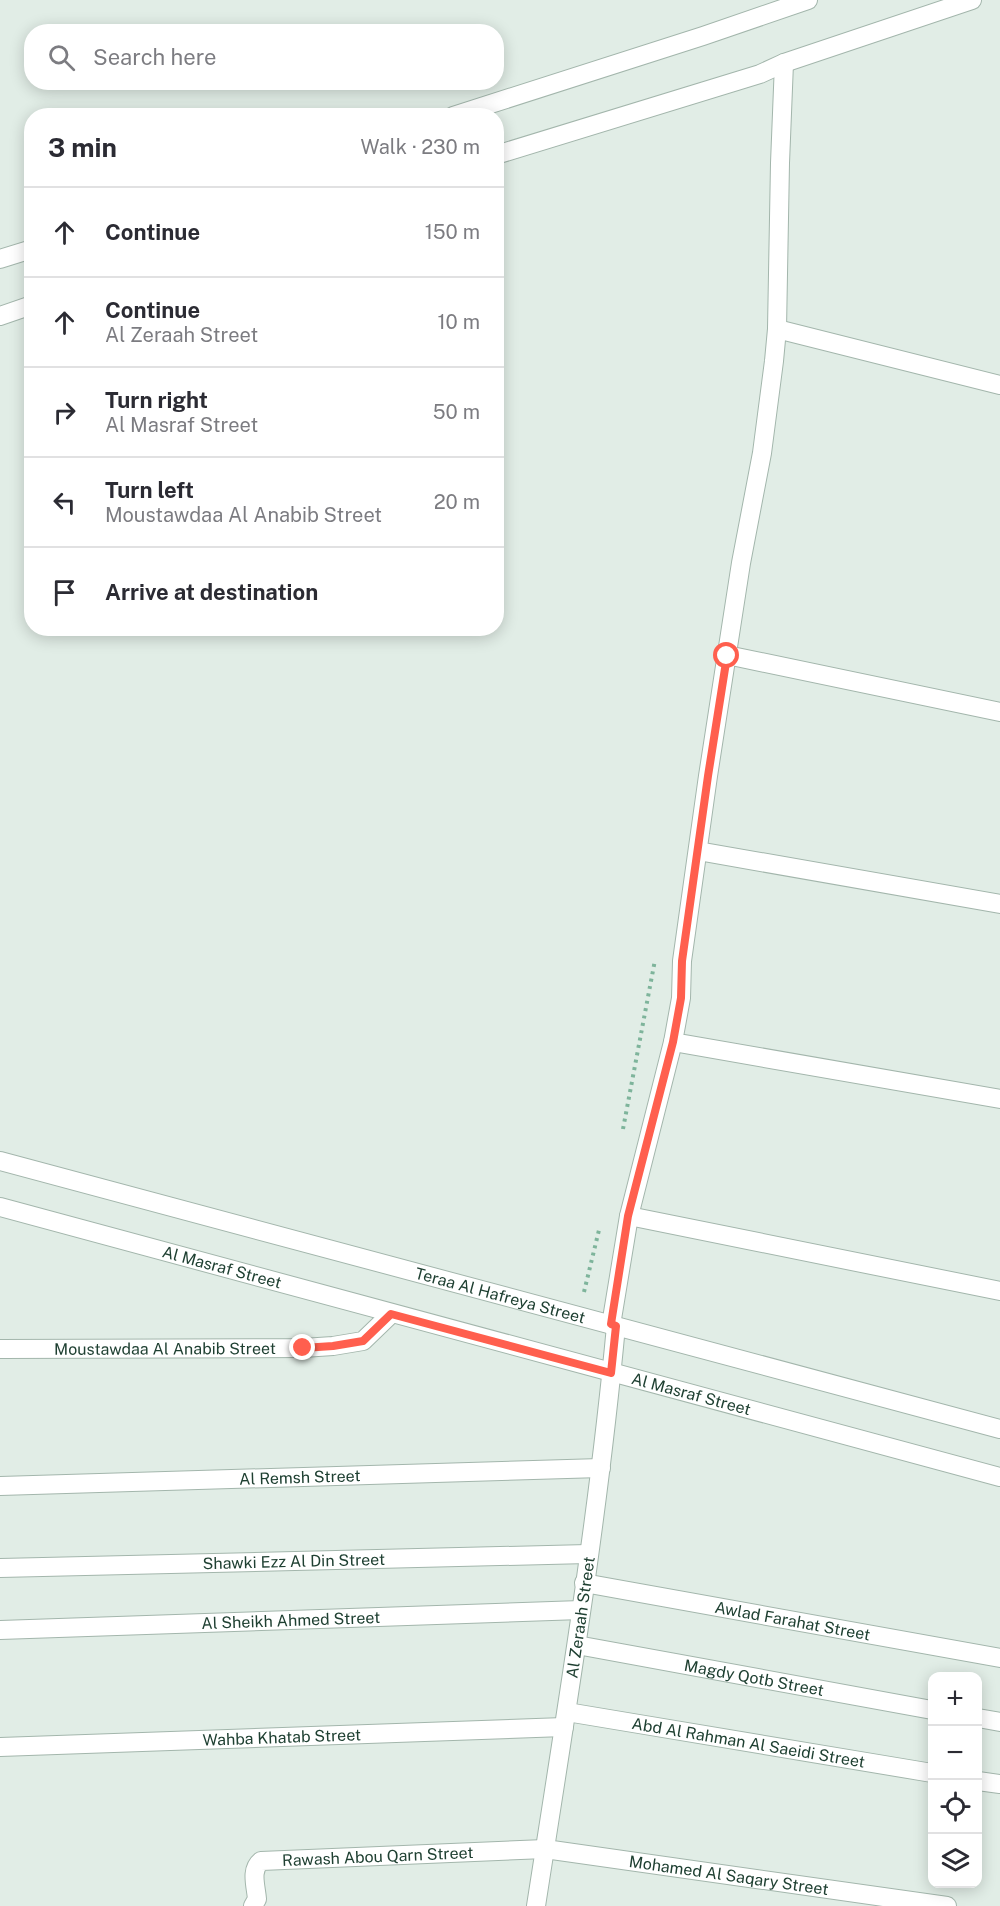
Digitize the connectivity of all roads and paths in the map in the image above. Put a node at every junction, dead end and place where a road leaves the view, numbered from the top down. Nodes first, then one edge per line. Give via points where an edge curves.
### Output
1 (808, 0) edge
2 (972, 0) edge
3 (784, 63) junction
4 (478, 108) edge
5 (504, 154) edge
6 (24, 252) edge
7 (0, 259) edge
8 (24, 308) edge
9 (0, 316) edge
10 (777, 329) junction
11 (1000, 385) edge
12 (727, 656) junction
13 (1000, 712) edge
14 (698, 851) junction
15 (1000, 904) edge
16 (673, 1042) junction
17 (1000, 1099) edge
18 (0, 1161) edge
19 (0, 1207) edge
20 (628, 1216) junction
21 (1000, 1292) edge
22 (391, 1314) junction
23 (613, 1325) junction
24 (0, 1349) edge
25 (611, 1373) junction
26 (1000, 1428) edge
27 (601, 1468) junction
28 (1000, 1477) edge
29 (0, 1486) edge
30 (588, 1554) junction
31 (0, 1568) edge
32 (584, 1583) junction
33 (581, 1610) junction
34 (0, 1630) edge
35 (577, 1645) junction
36 (1000, 1658) edge
37 (928, 1709) edge
38 (982, 1719) edge
39 (565, 1720) junction
40 (1000, 1722) edge
41 (0, 1747) edge
42 (928, 1772) edge
43 (982, 1782) edge
44 (1000, 1785) edge
45 (545, 1849) junction
46 (253, 1906) edge
47 (536, 1906) edge
48 (947, 1906) edge

1 - 4 street
2 - 3 street
3 - 5 street via 760,74
3 - 10 street, Al Zeraah Street
6 - 7 street
8 - 9 street
10 - 11 street
10 - 12 street, Al Zeraah Street via 762,453
12 - 13 street
12 - 14 street, Al Zeraah Street
14 - 15 street
14 - 16 street, Al Zeraah Street
16 - 17 street
16 - 20 street, Al Zeraah Street
18 - 23 street, Teraa Al Hafreya Street
19 - 22 street, Al Masraf Street
20 - 21 street
20 - 23 street, Al Zeraah Street
22 - 24 street, Moustawdaa Al Anabib Street via 363,1341 333,1346
22 - 25 street, Al Masraf Street
23 - 25 street, Al Zeraah Street
23 - 26 street, Teraa Al Hafreya Street
25 - 27 street, Al Zeraah Street
25 - 28 street, Al Masraf Street
27 - 29 street, Al Remsh Street
27 - 30 street, Al Zeraah Street
30 - 31 street, Shawki Ezz Al Din Street
30 - 32 street, Al Zeraah Street
32 - 33 street, Al Zeraah Street
32 - 36 street, Awlad Farahat Street
33 - 34 street, Al Sheikh Ahmed Street
33 - 35 street, Al Zeraah Street
35 - 37 street, Magdy Qotb Street
35 - 39 street, Al Zeraah Street
38 - 40 street
39 - 41 street, Wahba Khatab Street
39 - 42 street, Abd Al Rahman Al Saeidi Street
39 - 45 street, Al Zeraah Street
43 - 44 street
45 - 46 street, Rawash Abou Qarn Street via 261,1861 254,1871 257,1899
45 - 47 street, Al Zeraah Street
45 - 48 street, Mohamed Al Saqary Street

